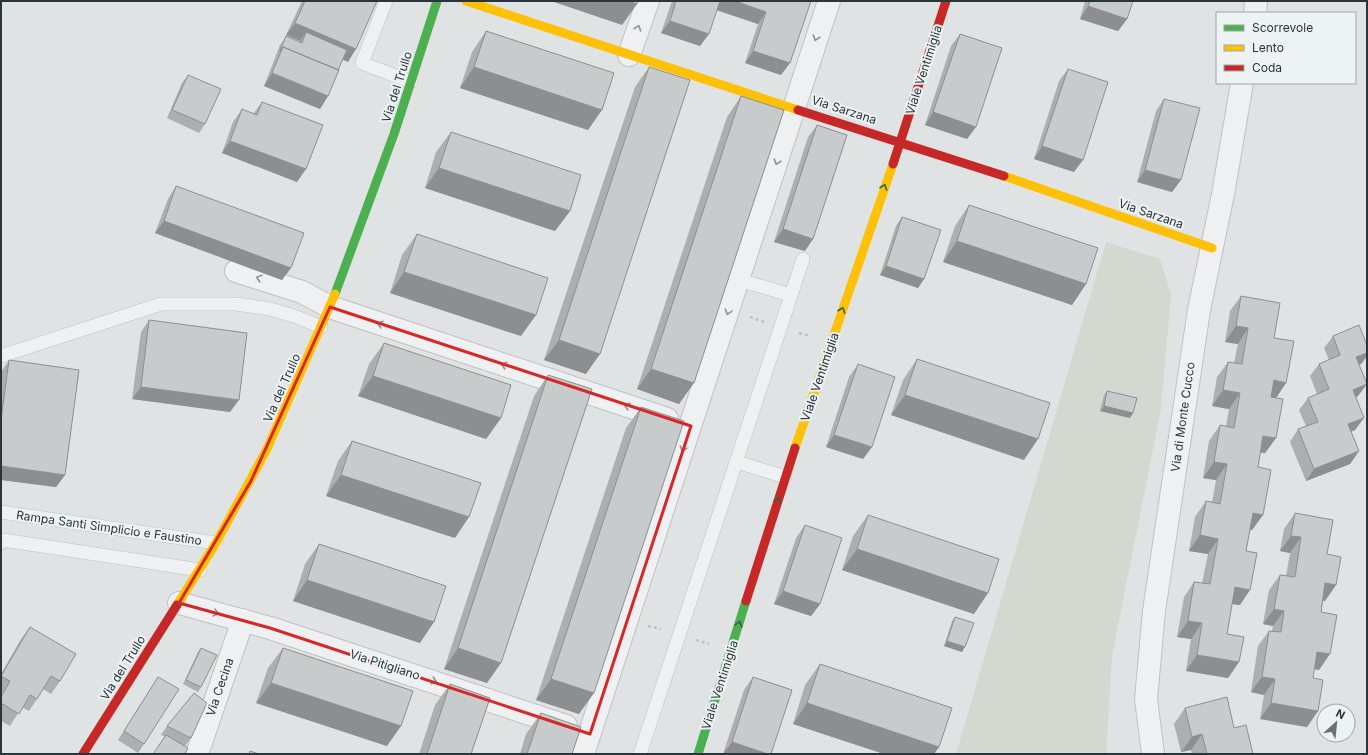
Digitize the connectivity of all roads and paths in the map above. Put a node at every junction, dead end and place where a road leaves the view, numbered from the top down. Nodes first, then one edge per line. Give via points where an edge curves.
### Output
1 (386, 1) edge
2 (437, 1) edge
3 (466, 1) edge
4 (648, 1) edge
5 (829, 1) edge
6 (946, 1) edge
7 (1256, 1) edge
8 (1254, 12) edge
9 (629, 55) junction
10 (411, 82) junction
11 (1242, 84) edge
12 (794, 107) junction
13 (900, 141) junction
14 (1212, 248) junction
15 (803, 259) dead end
16 (236, 271) dead end
17 (739, 280) junction
18 (791, 295) junction
19 (330, 307) junction
20 (322, 327) junction
21 (1, 356) edge
22 (691, 426) junction
23 (737, 462) junction
24 (786, 477) junction
25 (1, 512) edge
26 (1, 543) edge
27 (216, 543) junction
28 (200, 570) junction
29 (178, 604) junction
30 (243, 620) junction
31 (590, 734) junction
32 (83, 754) edge
33 (197, 754) edge
34 (583, 754) edge
35 (640, 754) edge
36 (698, 754) edge
37 (1153, 754) edge

1 - 10 lane via 362,63
2 - 10 street, Via del Trullo
3 - 9 street, Via Sarzana
9 -> 4 street
5 -> 12 street
6 - 13 street, Viale Ventimiglia
7 - 8 street
9 - 12 street, Via Sarzana
10 - 19 street, Via del Trullo
11 - 14 street, Via di Monte Cucco
12 - 13 street, Via Sarzana
12 -> 17 street
13 - 14 street, Via Sarzana
24 -> 13 street, Viale Ventimiglia
14 - 37 street, Via di Monte Cucco via 1199,310 1148,661 1146,699
15 - 18 lane
19 -> 16 street via 302,292
17 - 18 lane
17 -> 22 street
18 - 23 lane
19 - 20 street, Via del Trullo
22 -> 19 street
20 - 21 lane via 270,309 236,304 161,304
20 - 27 street, Via del Trullo via 267,449
22 -> 31 street
23 - 24 lane
23 - 35 lane
36 -> 24 street, Viale Ventimiglia
25 - 27 lane, Rampa Santi Simplicio e Faustino
26 - 28 lane via 3,540
27 - 28 street, Via del Trullo
28 - 29 street, Via del Trullo
29 -> 30 street, Via Pitigliano
29 - 32 street, Via del Trullo
30 -> 31 street, Via Pitigliano
30 - 33 street, Via Cecina
31 - 34 street

